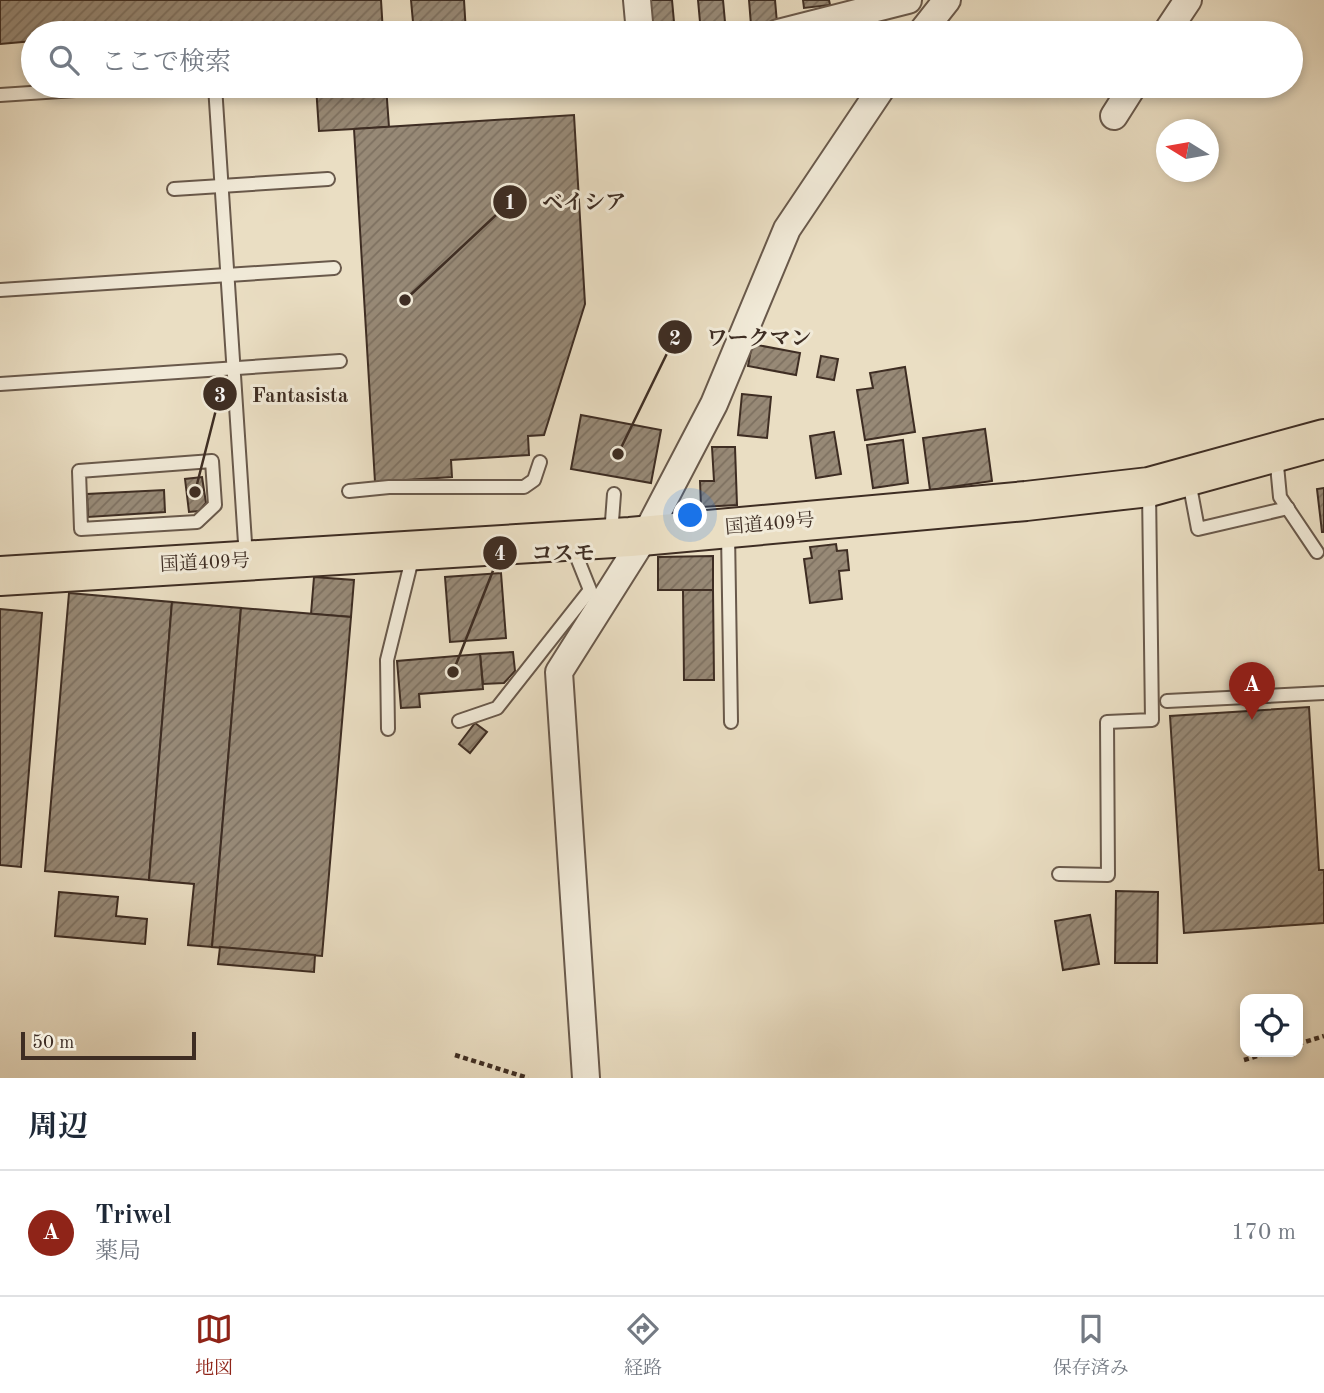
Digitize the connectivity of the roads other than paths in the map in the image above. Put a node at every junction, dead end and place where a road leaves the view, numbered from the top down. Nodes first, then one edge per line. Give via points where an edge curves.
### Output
1 (637, 0) edge
2 (908, 0) edge
3 (947, 0) edge
4 (1188, 0) edge
5 (639, 21) edge
6 (825, 21) edge
7 (930, 21) edge
8 (1175, 21) edge
9 (21, 94) edge
10 (0, 95) edge
11 (216, 98) edge
12 (875, 98) edge
13 (1125, 98) edge
14 (1114, 116) dead end
15 (328, 179) dead end
16 (221, 186) junction
17 (174, 189) dead end
18 (334, 268) dead end
19 (227, 275) junction
20 (0, 290) edge
21 (340, 361) dead end
22 (233, 368) junction
23 (0, 384) edge
24 (1324, 439) edge
25 (1276, 452) junction
26 (540, 462) dead end
27 (192, 463) joint
28 (1188, 477) junction
29 (1149, 487) junction
30 (349, 491) dead end
31 (614, 494) dead end
32 (1287, 508) junction
33 (727, 529) junction
34 (628, 537) junction
35 (570, 541) junction
36 (414, 551) junction
37 (1317, 552) dead end
38 (246, 562) junction
39 (0, 576) edge
40 (1324, 693) edge
41 (1167, 701) dead end
42 (459, 721) dead end
43 (731, 722) dead end
44 (388, 729) dead end
45 (1059, 874) dead end
46 (586, 1078) edge

1 - 5 street
2 - 6 street
3 - 7 street
4 - 8 street
9 - 10 lane
11 - 16 lane
12 - 34 street via 787,229 714,404
13 - 14 street
15 - 16 lane
16 - 17 lane
16 - 19 lane
18 - 19 lane
19 - 20 lane
19 - 22 lane
21 - 22 lane
22 - 23 lane
22 - 38 lane
24 - 25 highway, 国道409号
25 - 28 highway, 国道409号
25 - 32 lane via 1280,497
26 - 30 lane via 534,480 524,487
27 - 27 lane via 79,471 81,529 197,522 215,505 212,461
28 - 29 highway, 国道409号
28 - 32 lane via 1198,529
29 - 33 highway, 国道409号
29 - 45 lane via 1152,720 1107,722 1108,875
31 - 34 lane
32 - 37 lane
33 - 34 highway, 国道409号
33 - 43 lane
34 - 35 highway, 国道409号
34 - 46 street via 559,672
35 - 36 highway, 国道409号
35 - 42 lane via 590,590 497,708
36 - 38 highway, 国道409号
36 - 44 lane via 387,660
38 - 39 highway, 国道409号
40 - 41 lane

